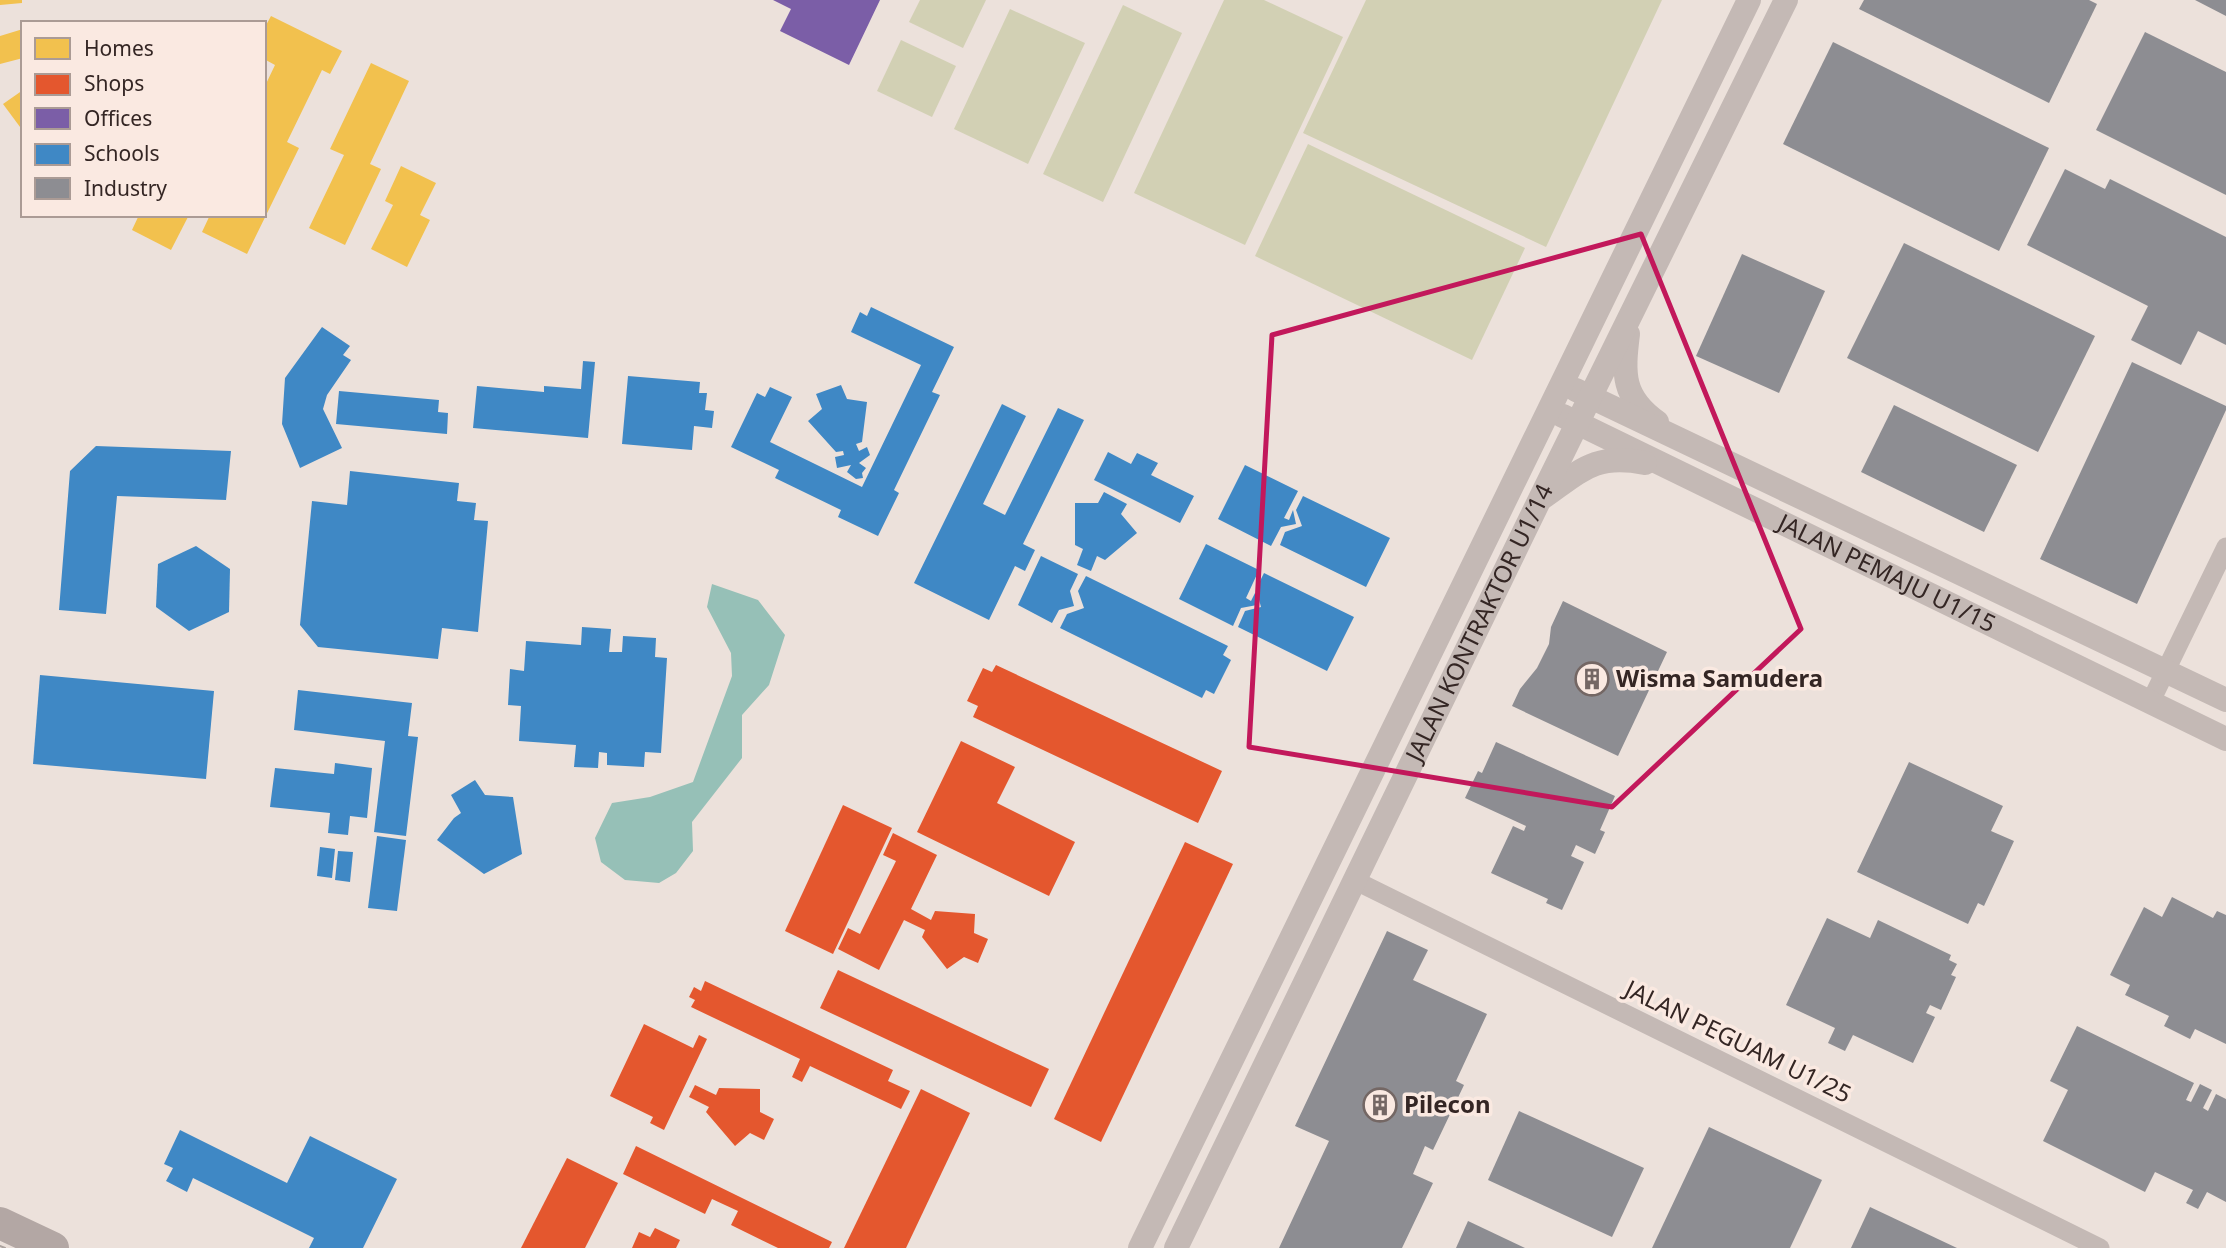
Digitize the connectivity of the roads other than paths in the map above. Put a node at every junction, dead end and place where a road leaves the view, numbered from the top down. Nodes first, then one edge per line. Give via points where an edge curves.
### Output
1 (1749, 0) edge
2 (1786, 0) edge
3 (1630, 316) junction
4 (1562, 383) junction
5 (1590, 397) junction
6 (1549, 411) junction
7 (1577, 423) junction
8 (1682, 440) junction
9 (1669, 468) junction
10 (1539, 500) junction
11 (2226, 547) edge
12 (2165, 671) junction
13 (2226, 700) edge
14 (2150, 703) junction
15 (2226, 739) edge
16 (1354, 880) junction
17 (0, 1223) edge
18 (53, 1248) edge
19 (1140, 1248) edge
20 (1176, 1248) edge
21 (2100, 1248) edge

1 - 4 street, JALAN KONTRAKTOR U1/14
2 - 3 street, JALAN KONTRAKTOR U1/14
3 - 5 street, JALAN KONTRAKTOR U1/14
3 - 8 street via 1623,370 1630,392 1644,413
4 - 5 street, JALAN PEMAJU U1/15
4 - 6 street, JALAN KONTRAKTOR U1/14
5 - 7 street, JALAN KONTRAKTOR U1/14
5 - 8 street, JALAN PEMAJU U1/15
6 - 7 street, JALAN PEMAJU U1/15
6 - 19 street, JALAN KONTRAKTOR U1/14
7 - 9 street, JALAN PEMAJU U1/15
7 - 10 street, JALAN KONTRAKTOR U1/14
8 - 12 street, JALAN PEMAJU U1/15
9 - 10 street via 1622,458 1592,463
9 - 14 street, JALAN PEMAJU U1/15
10 - 16 street, JALAN KONTRAKTOR U1/14
11 - 12 street
12 - 13 street, JALAN PEMAJU U1/15
12 - 14 street
14 - 15 street, JALAN PEMAJU U1/15
16 - 20 street, JALAN KONTRAKTOR U1/14
16 - 21 street, JALAN PEGUAM U1/25
17 - 18 main road

